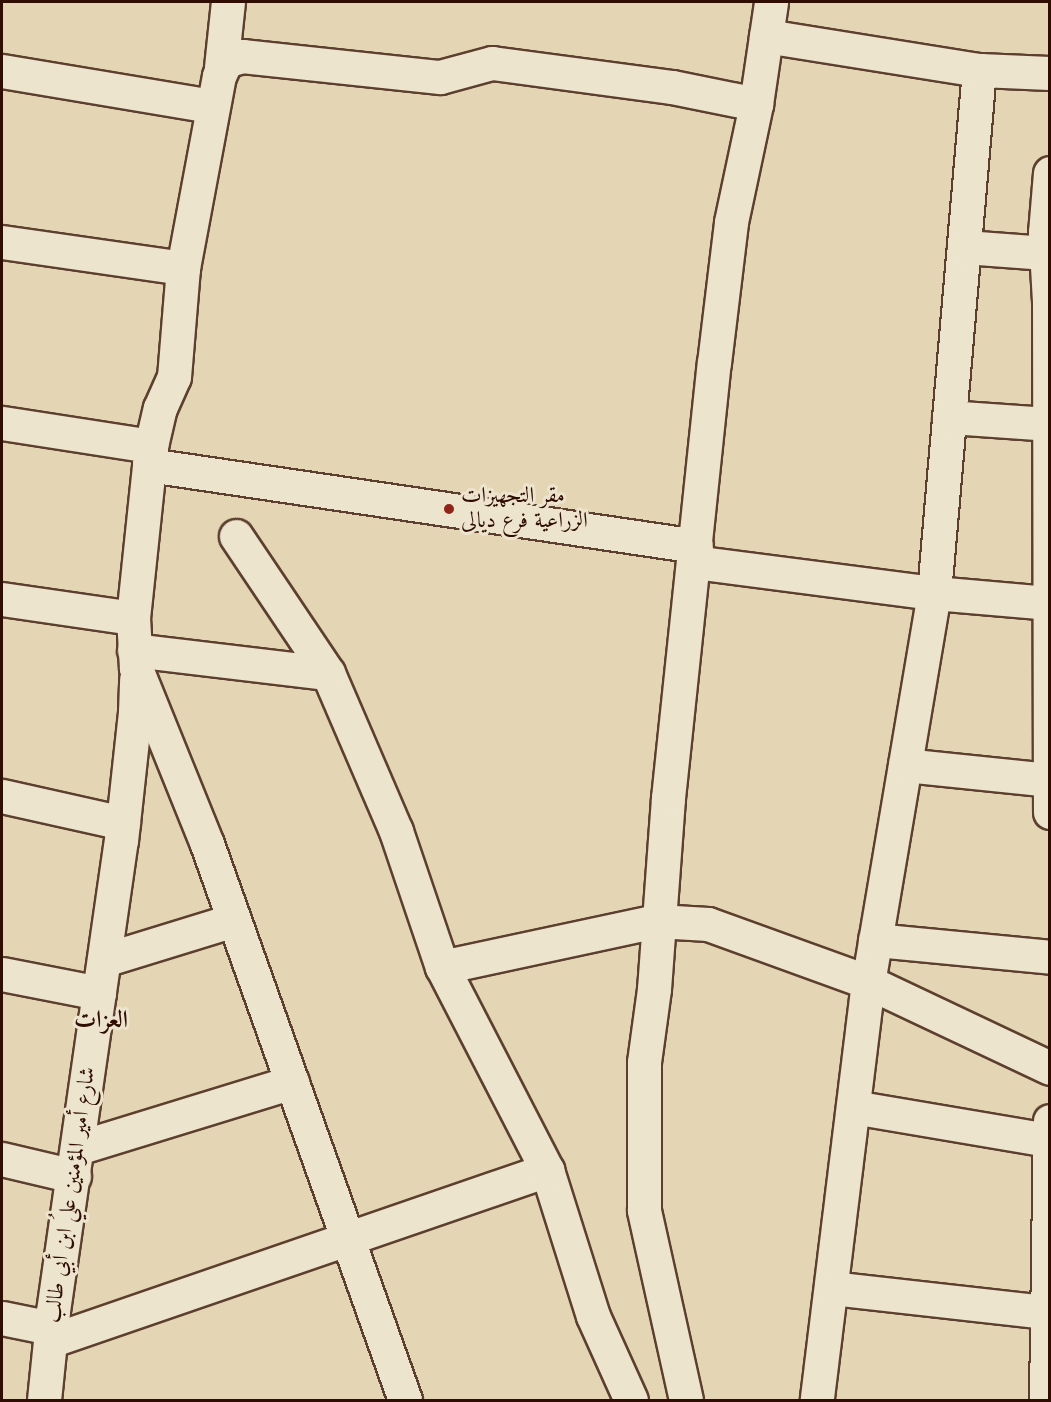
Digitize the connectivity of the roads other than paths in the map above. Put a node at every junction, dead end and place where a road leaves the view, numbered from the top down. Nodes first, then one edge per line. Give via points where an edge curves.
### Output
1 (228, 2) edge
2 (771, 2) edge
3 (766, 36) junction
4 (221, 67) junction
5 (979, 70) junction
6 (2, 71) edge
7 (1050, 73) edge
8 (756, 104) junction
9 (212, 106) junction
10 (1050, 173) edge
11 (1047, 239) edge
12 (2, 243) edge
13 (964, 247) junction
14 (183, 268) junction
15 (949, 417) junction
16 (2, 423) edge
17 (1049, 424) edge
18 (150, 455) junction
19 (236, 536) dead end
20 (695, 554) junction
21 (934, 593) junction
22 (2, 599) edge
23 (1048, 603) junction
24 (134, 645) junction
25 (328, 673) junction
26 (1049, 685) edge
27 (905, 765) junction
28 (1049, 780) edge
29 (2, 796) edge
30 (1050, 812) edge
31 (123, 823) junction
32 (234, 920) junction
33 (657, 921) junction
34 (875, 939) junction
35 (1050, 957) edge
36 (104, 960) junction
37 (442, 967) junction
38 (2, 974) edge
39 (868, 982) junction
40 (99, 993) junction
41 (1050, 1068) edge
42 (292, 1082) junction
43 (853, 1107) junction
44 (1050, 1121) edge
45 (1049, 1140) edge
46 (2, 1159) edge
47 (76, 1162) junction
48 (547, 1170) junction
49 (349, 1240) junction
50 (831, 1288) junction
51 (1046, 1312) junction
52 (2, 1318) edge
53 (51, 1335) junction
54 (44, 1401) edge
55 (405, 1401) edge
56 (631, 1401) edge
57 (686, 1401) edge
58 (818, 1401) edge
59 (1046, 1401) edge

1 - 4 street, شارع أمير المؤمنين عليُ ابن أبي طالب
2 - 3 street
3 - 5 street
3 - 8 street
4 - 8 street via 242,56 440,77 492,63 672,87
4 - 9 street, شارع أمير المؤمنين عليُ ابن أبي طالب
5 - 7 street
5 - 13 street
6 - 9 street
8 - 20 street via 731,222
9 - 14 street, شارع أمير المؤمنين عليُ ابن أبي طالب
10 - 11 street
11 - 13 street
11 - 17 street
12 - 14 street
13 - 15 street
14 - 18 street, شارع أمير المؤمنين عليُ ابن أبي طالب via 174,377 160,408
15 - 17 street
15 - 21 street
16 - 18 street
17 - 23 street
18 - 20 street
18 - 24 street, شارع أمير المؤمنين عليُ ابن أبي طالب
19 - 25 street
20 - 21 street
20 - 33 street
21 - 23 street
21 - 27 street
22 - 24 street
23 - 26 street
24 - 25 street
24 - 31 street, شارع أمير المؤمنين عليُ ابن أبي طالب via 135,712
24 - 32 street
25 - 37 street via 396,831
26 - 28 street
27 - 28 street
27 - 34 street
28 - 30 street
29 - 31 street
31 - 36 street, شارع أمير المؤمنين عليُ ابن أبي طالب
32 - 36 street
32 - 42 street
33 - 37 street
33 - 39 street via 708,924
33 - 57 street via 654,989 644,1062 644,1210
34 - 35 street
34 - 39 street
36 - 40 street, شارع أمير المؤمنين عليُ ابن أبي طالب
37 - 48 street
38 - 40 street
39 - 41 street
39 - 43 street
40 - 47 street, شارع أمير المؤمنين عليُ ابن أبي طالب
42 - 47 street
42 - 49 street
43 - 45 street
43 - 50 street
44 - 45 street
45 - 51 street
46 - 47 street
47 - 53 street, شارع أمير المؤمنين عليُ ابن أبي طالب
48 - 49 street
48 - 56 street via 592,1316
49 - 53 street
49 - 55 street
50 - 51 street
50 - 58 street
51 - 59 street
52 - 53 street
53 - 54 street, شارع أمير المؤمنين عليُ ابن أبي طالب

